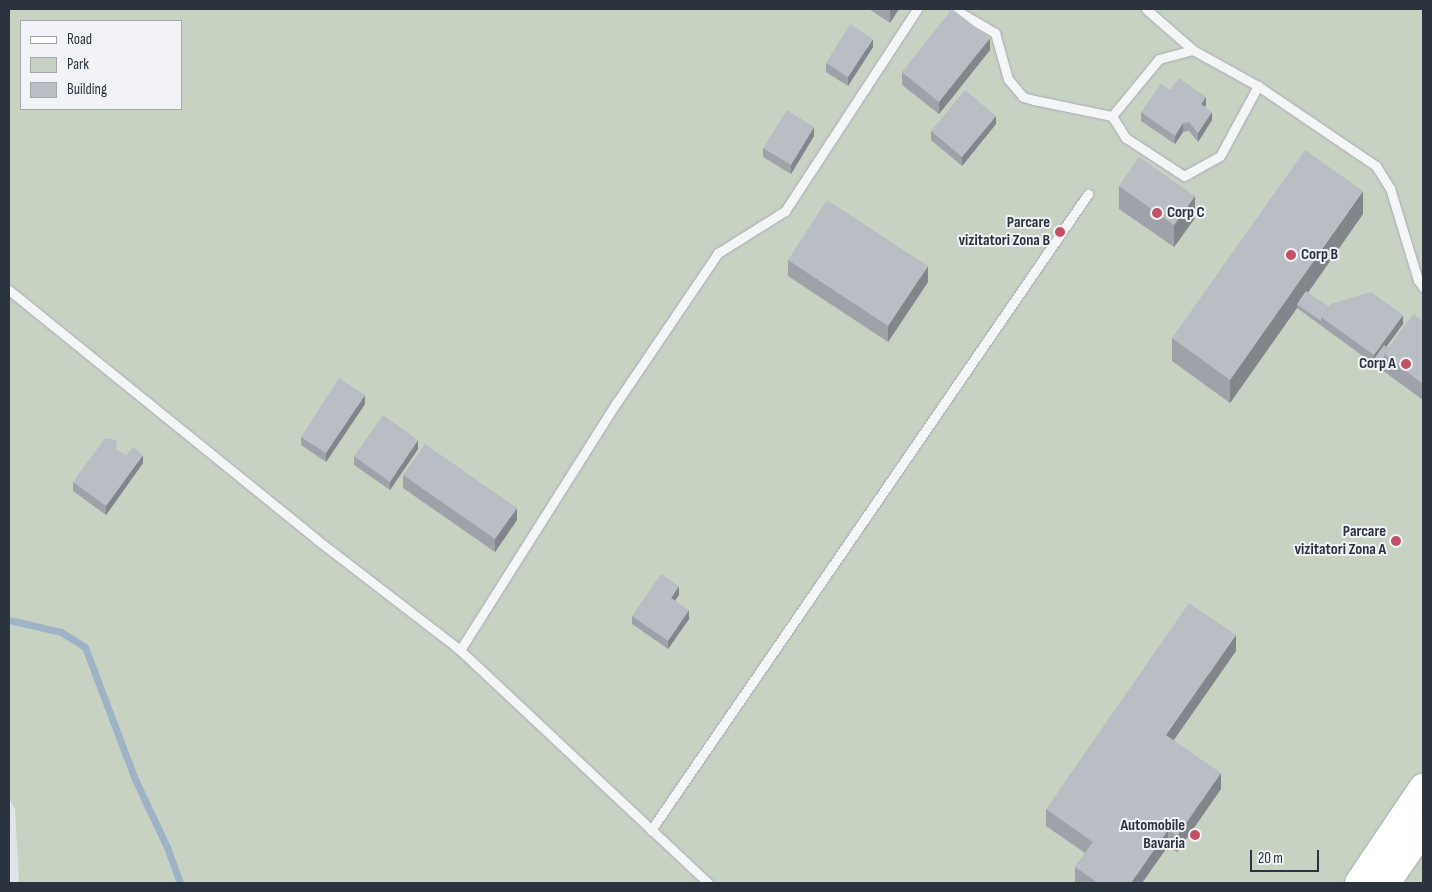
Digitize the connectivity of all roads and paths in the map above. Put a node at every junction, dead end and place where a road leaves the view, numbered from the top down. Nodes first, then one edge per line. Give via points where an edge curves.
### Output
1 (917, 9) edge
2 (954, 9) edge
3 (1146, 9) edge
4 (1193, 50) junction
5 (1258, 86) junction
6 (1112, 116) junction
7 (1088, 194) dead end
8 (1423, 287) edge
9 (9, 290) edge
10 (460, 650) junction
11 (1423, 788) edge
12 (1423, 829) edge
13 (651, 830) junction
14 (708, 883) edge
15 (1360, 883) edge
16 (1386, 883) edge

1 - 10 lane via 786,211 718,253 617,402
2 - 6 lane via 995,33 1008,79 1023,97
3 - 4 lane
4 - 5 lane
4 - 6 lane via 1159,59
5 - 6 lane via 1220,156 1184,176 1126,138
5 - 8 lane via 1376,166 1390,188 1418,280
7 - 13 lane
9 - 10 lane via 316,539
10 - 13 lane
11 - 15 main road
12 - 16 main road
13 - 14 lane

